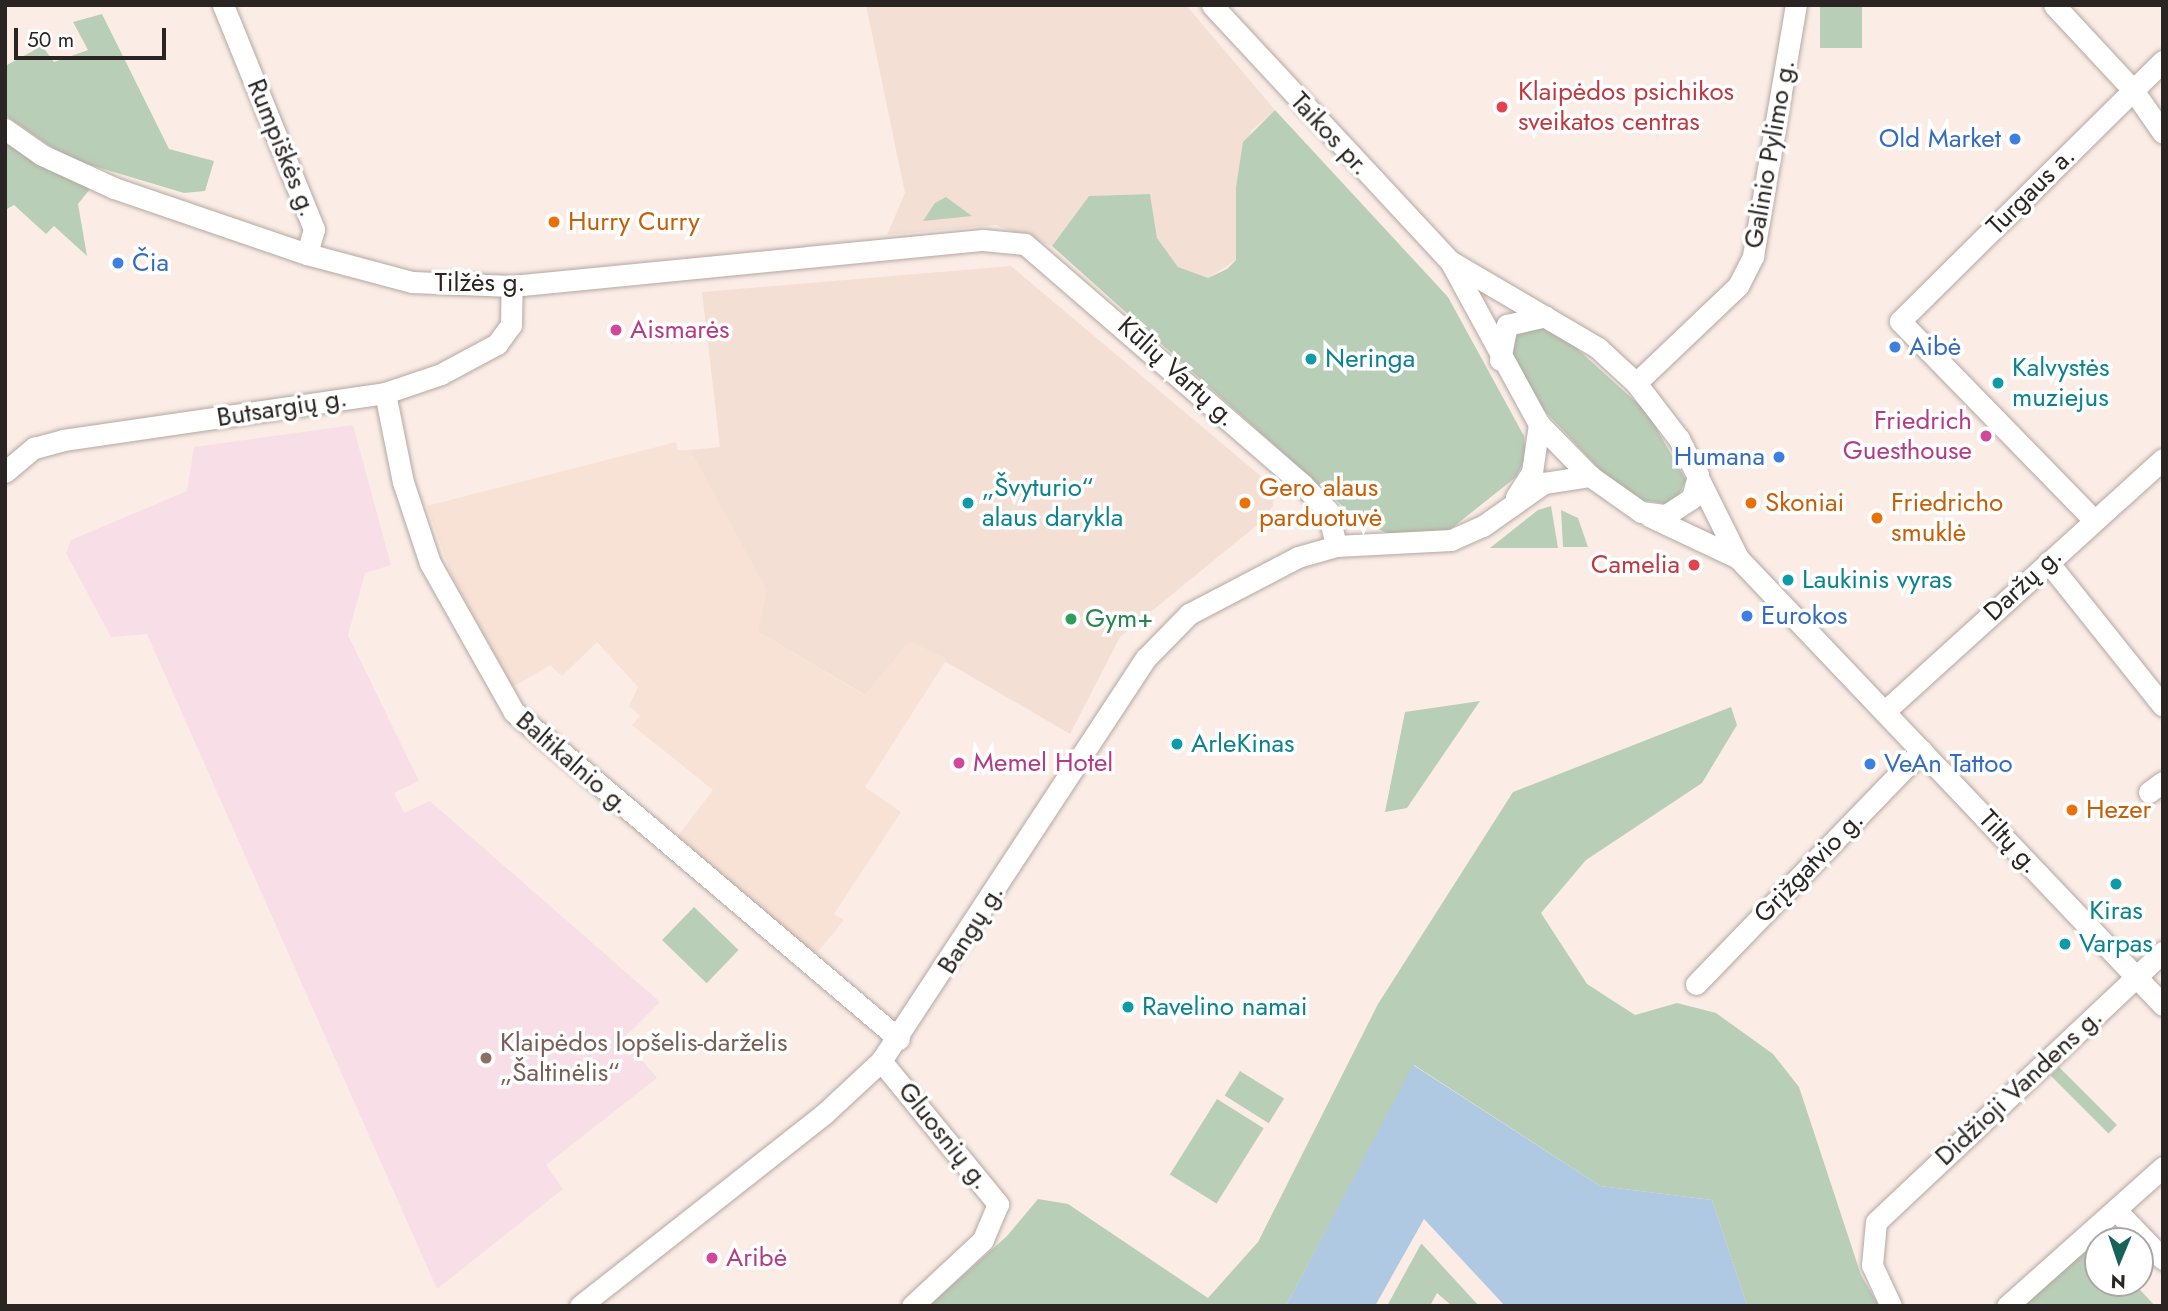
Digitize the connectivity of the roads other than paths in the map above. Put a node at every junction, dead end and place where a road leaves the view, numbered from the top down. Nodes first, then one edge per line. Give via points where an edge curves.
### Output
1 (223, 5) edge
2 (1212, 5) edge
3 (1796, 5) edge
4 (2059, 7) edge
5 (2163, 61) edge
6 (2133, 90) junction
7 (5, 129) edge
8 (2163, 133) edge
9 (983, 240) joint
10 (307, 254) junction
11 (1450, 261) junction
12 (512, 286) junction
13 (1545, 316) junction
14 (1500, 360) junction
15 (1636, 383) junction
16 (385, 393) junction
17 (1539, 424) junction
18 (2163, 458) edge
19 (5, 472) edge
20 (1698, 475) junction
21 (1590, 476) junction
22 (1512, 505) junction
23 (1641, 512) junction
24 (2092, 518) junction
25 (1336, 546) junction
26 (1738, 558) junction
27 (2048, 562) junction
28 (2163, 706) edge
29 (1885, 712) junction
30 (1923, 750) junction
31 (2163, 952) edge
32 (2136, 977) junction
33 (1696, 984) dead end
34 (2163, 1005) edge
35 (899, 1039) junction
36 (881, 1061) junction
37 (2163, 1167) edge
38 (2116, 1210) junction
39 (2163, 1259) edge
40 (580, 1306) edge
41 (912, 1306) edge
42 (1891, 1306) edge
43 (2007, 1306) edge

1 - 10 street, Rumpiškės g. via 314,229
2 - 11 street, Taikos pr.
3 - 15 street, Galinio Pylimo g. via 1753,256 1738,286
4 - 6 street
5 - 6 street, Turgaus a.
6 - 8 street via 2146,116
6 - 24 street, Turgaus a. via 1900,321
7 - 10 street, Tilžės g. via 75,172
9 - 12 street, Tilžės g.
9 - 25 street, Kūlių Vartų g. via 1025,244 1151,347 1328,511
10 - 12 street, Tilžės g. via 412,282
11 - 13 street, Taikos pr.
11 - 14 street, Taikos pr.
12 - 16 street, Butsargių g. via 511,325 498,344
13 - 14 street via 1507,324
13 - 15 street, Taikos pr. via 1598,348
14 - 17 street, Taikos pr.
15 - 20 street, Tiltų g. via 1662,412
16 - 19 street, Butsargių g. via 63,440 34,448
16 - 35 street, Baltikalnio g. via 403,482 430,563 514,712
17 - 21 street, Tiltų g.
17 - 22 street via 1532,471
18 - 24 street, Daržų g.
20 - 23 street via 1683,509 1666,515
20 - 26 street, Tiltų g.
21 - 22 street via 1544,483
21 - 23 street, Tiltų g.
22 - 25 street via 1451,540
23 - 26 street, Tiltų g.
24 - 27 street, Daržų g.
25 - 35 street, Bangų g. via 1221,592 1146,658
26 - 29 street, Tiltų g.
27 - 28 street
27 - 29 street, Daržų g.
29 - 30 street, Tiltų g.
30 - 32 street, Tiltų g.
30 - 33 street, Grįžgatvio g.
31 - 32 street, Didžioji Vandens g.
32 - 34 street, Tiltų g.
32 - 42 street, Didžioji Vandens g. via 1876,1222 1872,1265
35 - 36 street, Bangų g.
36 - 40 street, Bangų g. via 824,1114
36 - 41 street, Gluosnių g. via 998,1204 983,1240
37 - 38 street
38 - 39 street
38 - 43 street

